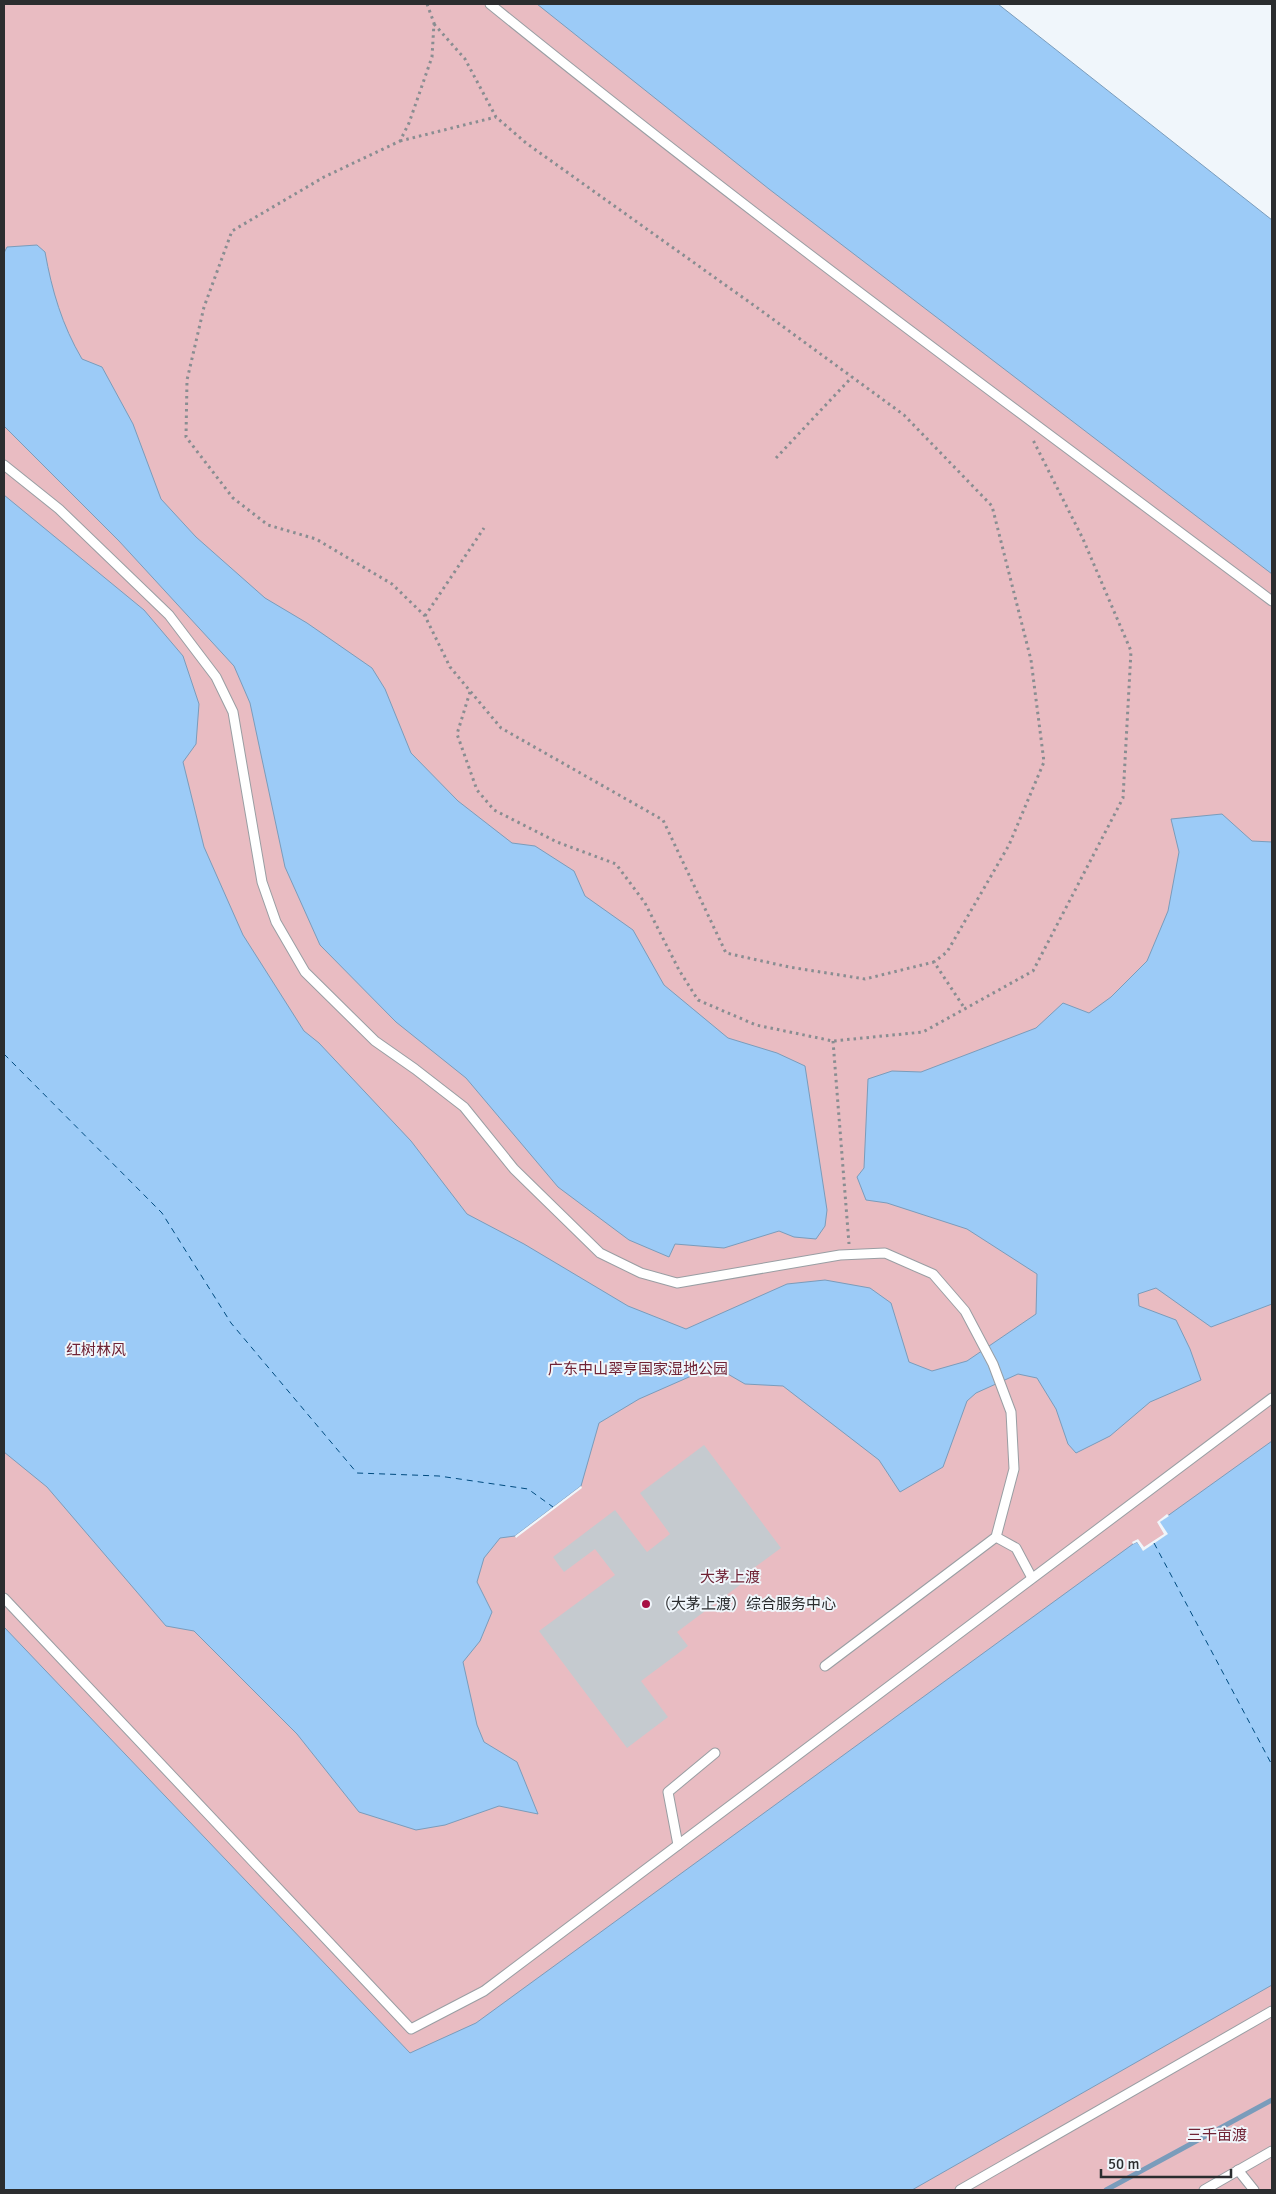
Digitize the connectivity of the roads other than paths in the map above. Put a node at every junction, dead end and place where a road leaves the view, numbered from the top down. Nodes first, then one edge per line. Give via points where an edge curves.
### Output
1 (490, 4) edge
2 (4, 465) edge
3 (1272, 601) edge
4 (1272, 1398) edge
5 (996, 1537) junction
6 (1032, 1578) junction
7 (4, 1598) edge
8 (825, 1666) dead end
9 (715, 1753) dead end
10 (678, 1845) junction
11 (1272, 2011) edge
12 (1272, 2151) edge
13 (1238, 2170) junction
14 (960, 2190) edge
15 (1204, 2190) edge
16 (1254, 2190) edge

1 - 3 lane via 609,100
2 - 5 lane via 59,509 169,614 216,676 233,712 262,882 276,922 305,972 375,1041 464,1107 514,1169 600,1253 641,1273 677,1283 850,1254 885,1253 933,1274 966,1311 1011,1412 1014,1469
4 - 6 lane via 1134,1506
5 - 6 lane via 1016,1548
5 - 8 lane
6 - 10 lane
7 - 10 lane via 411,2029 484,1991
9 - 10 lane via 668,1792
11 - 14 lane
12 - 13 lane
13 - 15 lane
13 - 16 lane

